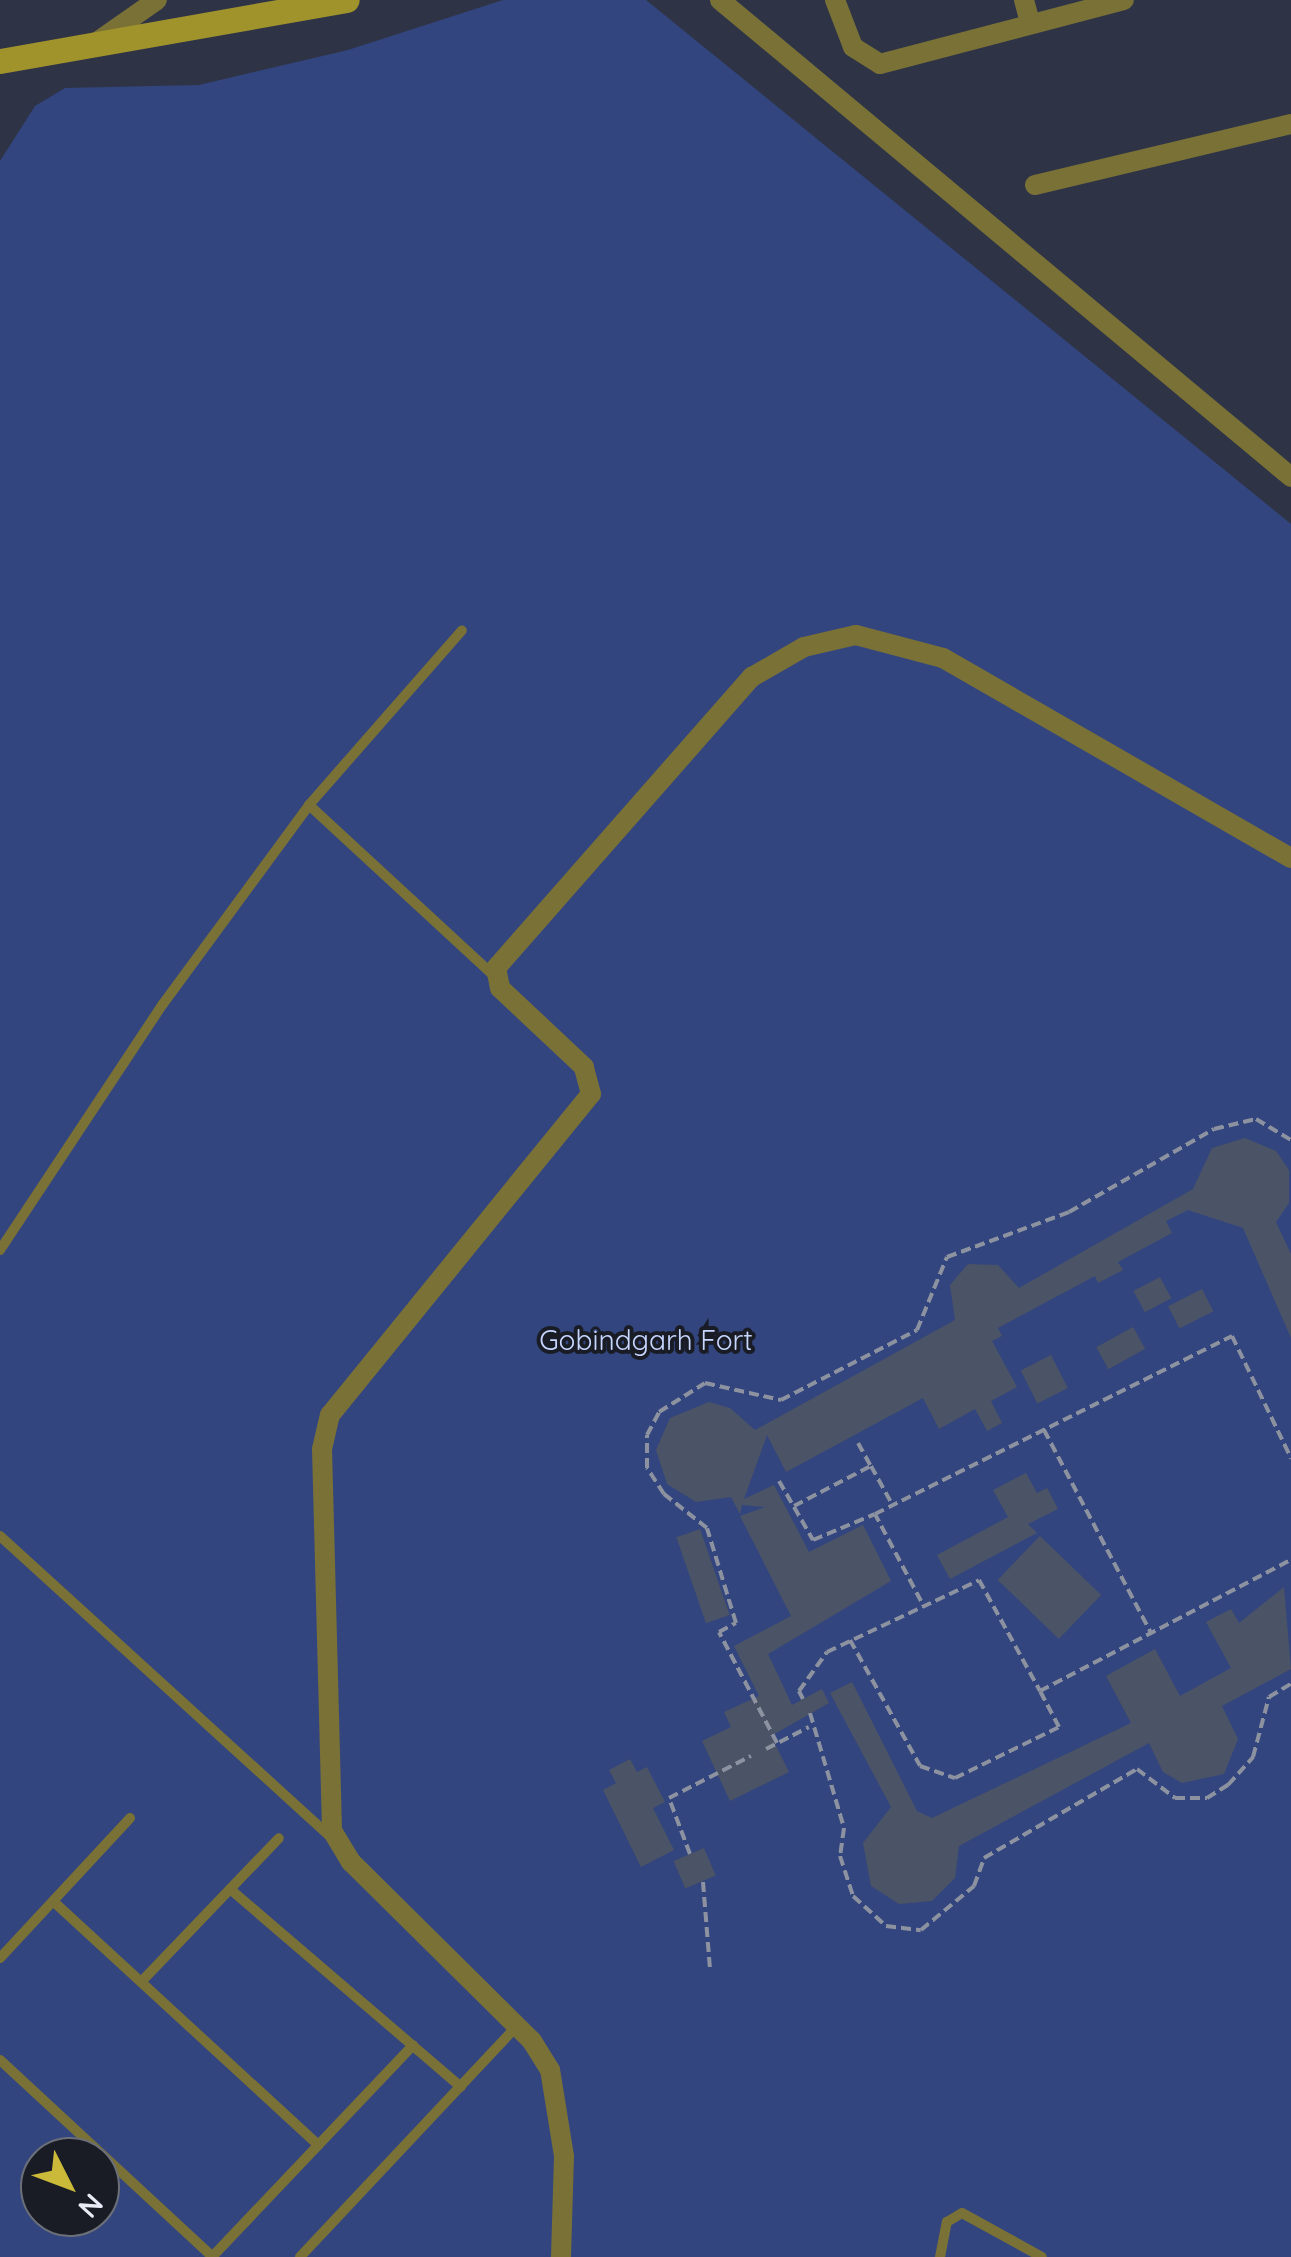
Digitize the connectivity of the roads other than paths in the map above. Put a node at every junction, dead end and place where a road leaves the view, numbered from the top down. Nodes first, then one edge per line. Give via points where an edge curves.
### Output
1 (157, 0) edge
2 (347, 0) edge
3 (720, 0) edge
4 (835, 0) edge
5 (1024, 0) edge
6 (1124, 0) edge
7 (1030, 23) junction
8 (83, 51) junction
9 (0, 61) edge
10 (1291, 124) edge
11 (1035, 185) dead end
12 (1291, 477) edge
13 (462, 630) dead end
14 (309, 806) junction
15 (1291, 858) edge
16 (493, 975) junction
17 (0, 1250) edge
18 (0, 1536) edge
19 (130, 1818) dead end
20 (279, 1838) dead end
21 (335, 1840) junction
22 (230, 1889) junction
23 (54, 1902) junction
24 (0, 1958) edge
25 (141, 1982) junction
26 (516, 2026) junction
27 (413, 2045) junction
28 (0, 2060) edge
29 (461, 2086) junction
30 (318, 2145) junction
31 (212, 2257) edge
32 (300, 2257) edge
33 (562, 2257) edge
34 (940, 2257) edge
35 (1042, 2257) edge

1 - 8 street
2 - 8 main road
3 - 12 street
4 - 7 street via 853,48 880,64
5 - 7 street
6 - 7 street
8 - 9 main road
10 - 11 street
13 - 14 lane
14 - 16 lane
14 - 17 lane via 163,1004
15 - 16 street via 944,658 856,635 804,646 752,677
16 - 21 street via 584,1067 591,1094 340,1399 325,1428
18 - 21 lane
19 - 23 lane
20 - 22 lane
21 - 26 street
22 - 25 lane
22 - 27 lane
23 - 24 lane
23 - 25 lane
25 - 30 lane
26 - 29 lane
26 - 33 street via 550,2070 561,2111
27 - 29 lane
27 - 30 lane
28 - 31 lane
29 - 32 lane
30 - 31 lane
34 - 35 lane via 948,2222 962,2213

